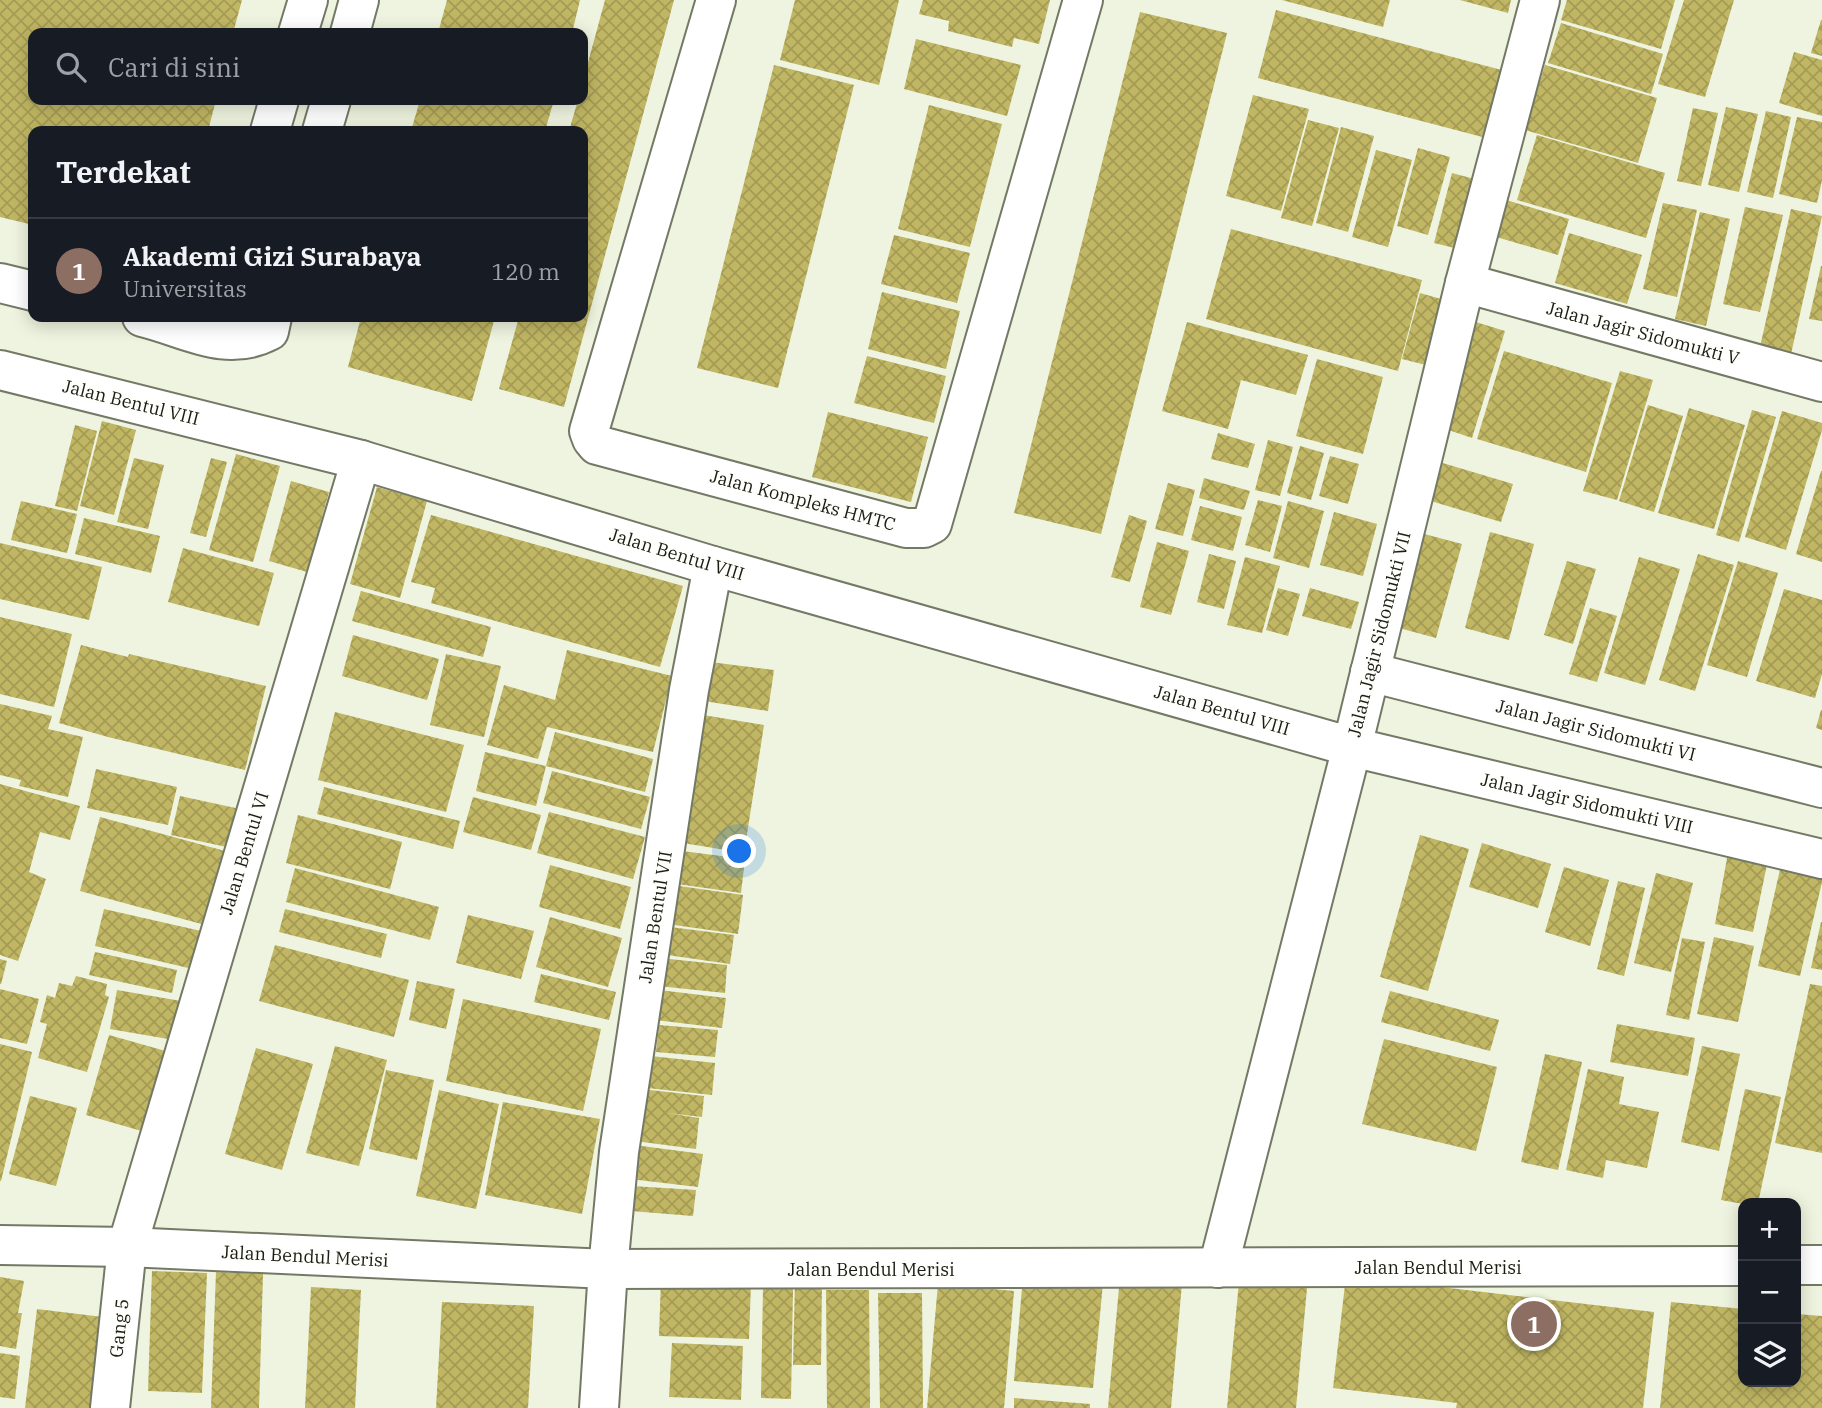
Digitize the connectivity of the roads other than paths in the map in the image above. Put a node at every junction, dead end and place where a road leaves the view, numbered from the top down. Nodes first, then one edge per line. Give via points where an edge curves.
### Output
1 (308, 0) edge
2 (359, 0) edge
3 (716, 0) edge
4 (1083, 0) edge
5 (1540, 0) edge
6 (300, 28) edge
7 (351, 28) edge
8 (278, 105) edge
9 (330, 105) edge
10 (271, 126) edge
11 (323, 126) edge
12 (0, 282) edge
13 (1465, 283) junction
14 (28, 289) edge
15 (168, 322) edge
16 (271, 322) edge
17 (213, 328) edge
18 (0, 370) edge
19 (1822, 382) edge
20 (361, 460) junction
21 (713, 565) junction
22 (1360, 714) junction
23 (1822, 788) edge
24 (1822, 859) edge
25 (0, 1245) edge
26 (127, 1247) junction
27 (1801, 1265) edge
28 (1822, 1265) edge
29 (1738, 1266) edge
30 (1218, 1268) junction
31 (608, 1269) junction
32 (110, 1408) edge
33 (599, 1408) edge

1 - 6 street
2 - 7 street
3 - 4 street, Jalan Kompleks HMTC via 589,430 592,439 597,445 906,528 932,524
5 - 13 street, Jalan Jagir Sidomukti VII
8 - 10 street
9 - 11 street
12 - 14 street
13 - 19 street, Jalan Jagir Sidomukti V
13 - 22 street, Jalan Jagir Sidomukti VII
15 - 17 street
16 - 17 street via 269,331 255,338 228,341
18 - 20 street, Jalan Bentul VIII
20 - 21 street, Jalan Bentul VIII
20 - 26 street, Jalan Bentul VI
21 - 22 street, Jalan Bentul VIII
21 - 31 street, Jalan Bentul VII via 689,690 619,1152
22 - 23 street, Jalan Jagir Sidomukti VI
22 - 24 street, Jalan Jagir Sidomukti VIII
22 - 30 street, Jalan Jagir Sidomukti VII
25 - 26 street, Jalan Bendul Merisi
26 - 31 street, Jalan Bendul Merisi
26 - 32 street, Gang 5
27 - 28 street
29 - 30 street, Jalan Bendul Merisi
30 - 31 street, Jalan Bendul Merisi
31 - 33 street, Jalan Bentul VII

